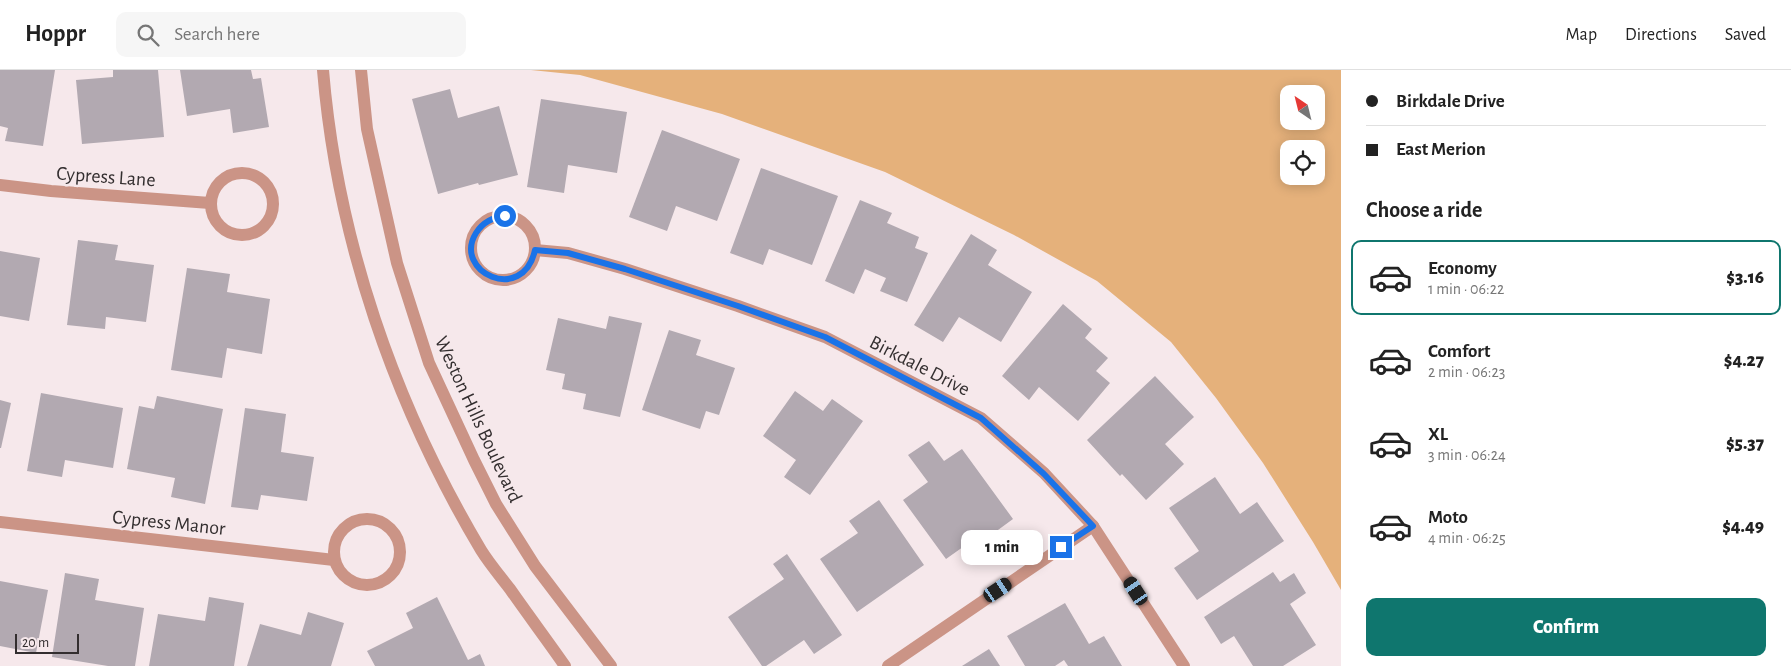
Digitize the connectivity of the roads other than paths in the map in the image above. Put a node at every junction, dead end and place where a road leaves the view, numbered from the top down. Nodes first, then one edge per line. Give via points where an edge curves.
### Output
1 (323, 70) edge
2 (361, 70) edge
3 (0, 185) edge
4 (210, 203) junction
5 (535, 250) junction
6 (0, 522) edge
7 (1093, 526) junction
8 (334, 560) junction
9 (565, 666) edge
10 (611, 666) edge
11 (888, 666) edge
12 (1184, 666) edge

1 - 9 street via 326,113 352,247 383,347 424,444 478,543
2 - 10 street, Weston Hills Boulevard via 367,129 393,244 429,363 496,504 535,566
3 - 4 street, Cypress Lane
4 - 4 street via 215,222 230,234 240,236 250,235 266,224 273,206 268,187 253,175 243,173 224,178 212,193
5 - 5 street via 534,240 524,224 505,216 495,217 482,225 471,246 472,256 483,273 501,280 511,279 528,268
5 - 7 street, Birkdale Drive via 568,253 625,269 825,337 981,418 1044,474
6 - 8 street, Cypress Manor
7 - 11 street
7 - 12 street, Birkdale Drive
8 - 8 street via 349,581 361,586 374,585 386,580 396,570 400,544 385,524 373,519 359,519 338,534

